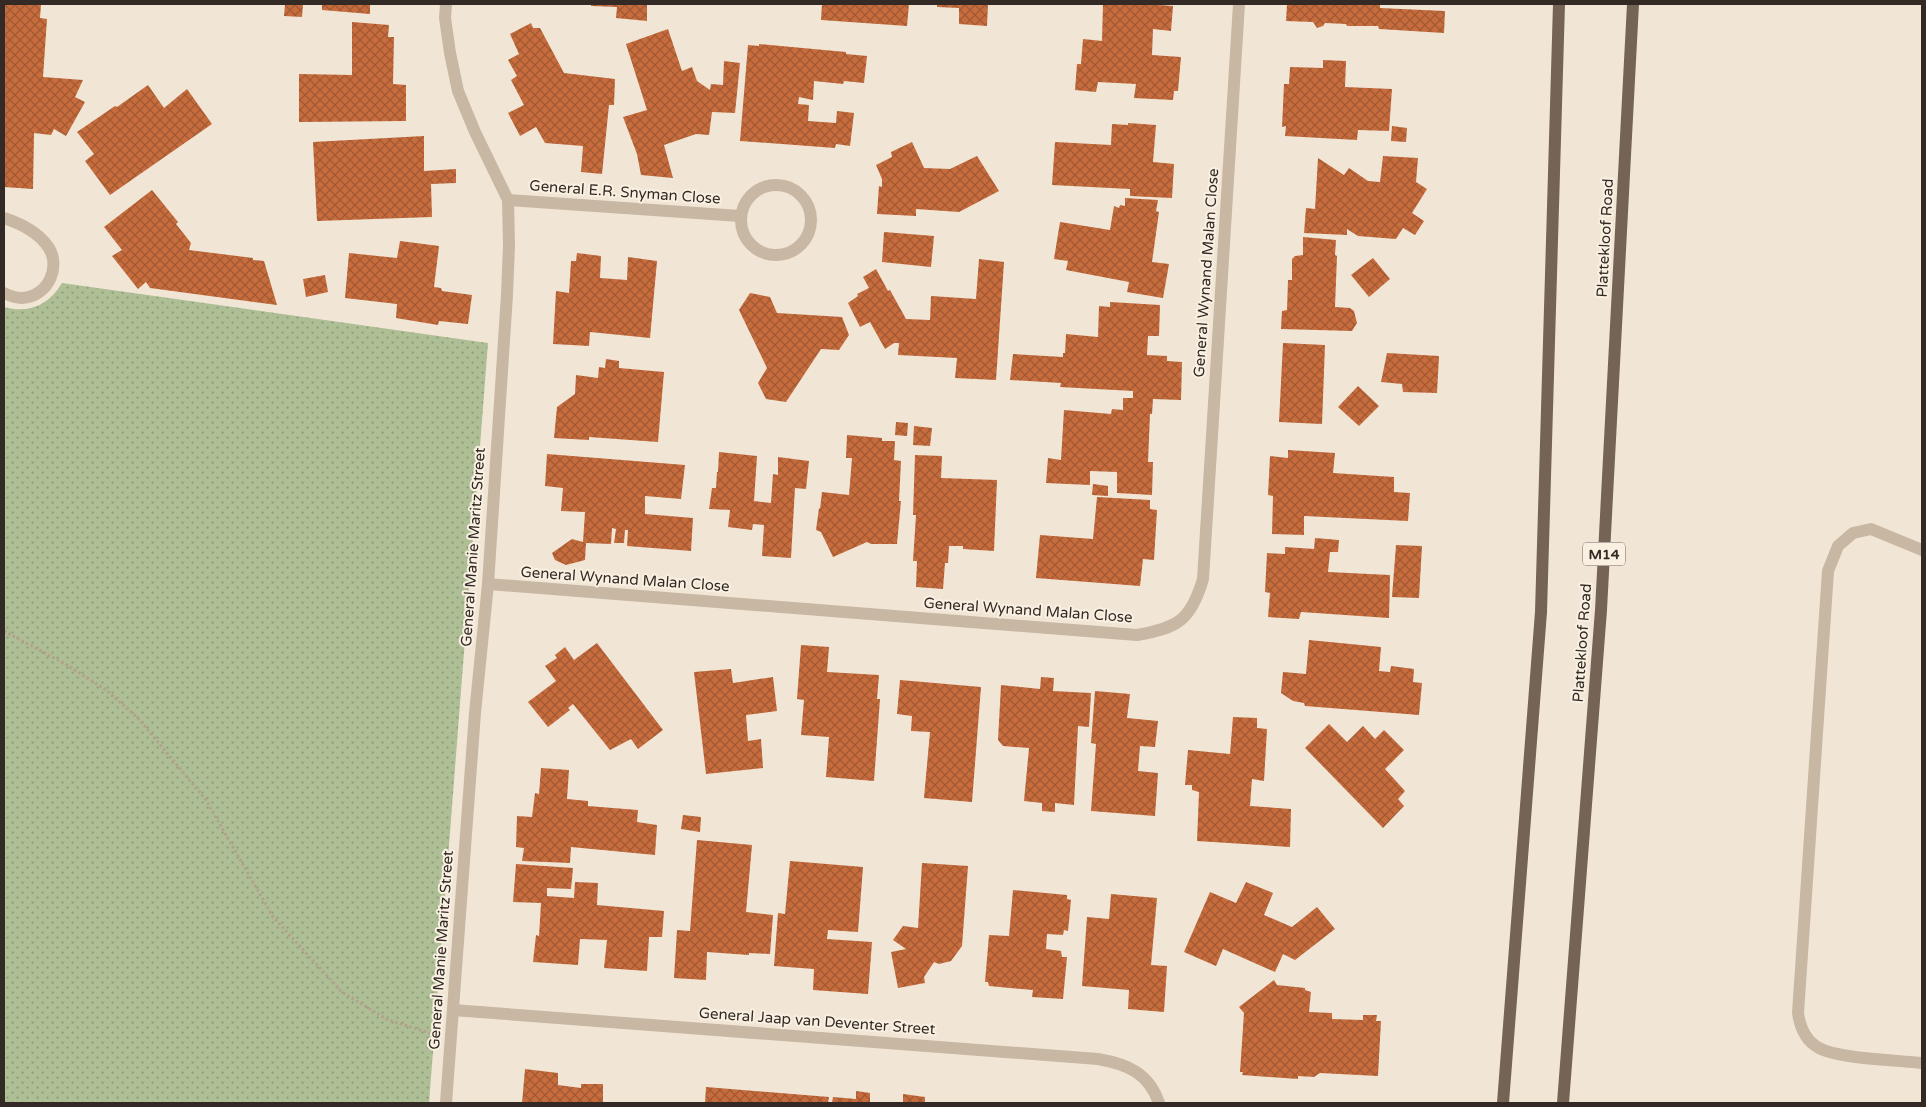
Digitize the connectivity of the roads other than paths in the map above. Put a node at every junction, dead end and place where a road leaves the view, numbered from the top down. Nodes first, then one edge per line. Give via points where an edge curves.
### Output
1 (446, 4) edge
2 (1239, 4) edge
3 (1559, 4) edge
4 (1633, 4) edge
5 (508, 200) junction
6 (740, 216) junction
7 (4, 218) edge
8 (4, 293) edge
9 (1922, 550) edge
10 (488, 584) junction
11 (454, 1010) junction
12 (1922, 1063) edge
13 (446, 1103) edge
14 (1159, 1103) edge
15 (1503, 1103) edge
16 (1563, 1103) edge

1 - 5 street, General Manie Maritz Street via 445,18 458,91
2 - 10 street, General Wynand Malan Close via 1203,579 1196,600 1181,620 1163,631 1137,635
3 - 15 main road via 1541,612
4 - 16 main road, Plattekloof Road / M14 via 1601,610
5 - 6 street, General E.R. Snyman Close
5 - 10 street, General Manie Maritz Street via 508,295
6 - 6 street, General E.R. Snyman Close via 746,201 757,190 773,184 789,186 802,195 811,210 812,226 805,242 790,254 772,256 754,249 743,235
7 - 8 street via 47,244 54,265 52,276 40,292 22,298
9 - 12 street via 1871,530 1853,533 1838,546 1828,571 1798,1013 1800,1026 1819,1048 1835,1054
10 - 11 street, General Manie Maritz Street via 475,713
11 - 13 street, General Manie Maritz Street
11 - 14 street, General Jaap van Deventer Street via 1098,1059 1132,1068 1155,1091

